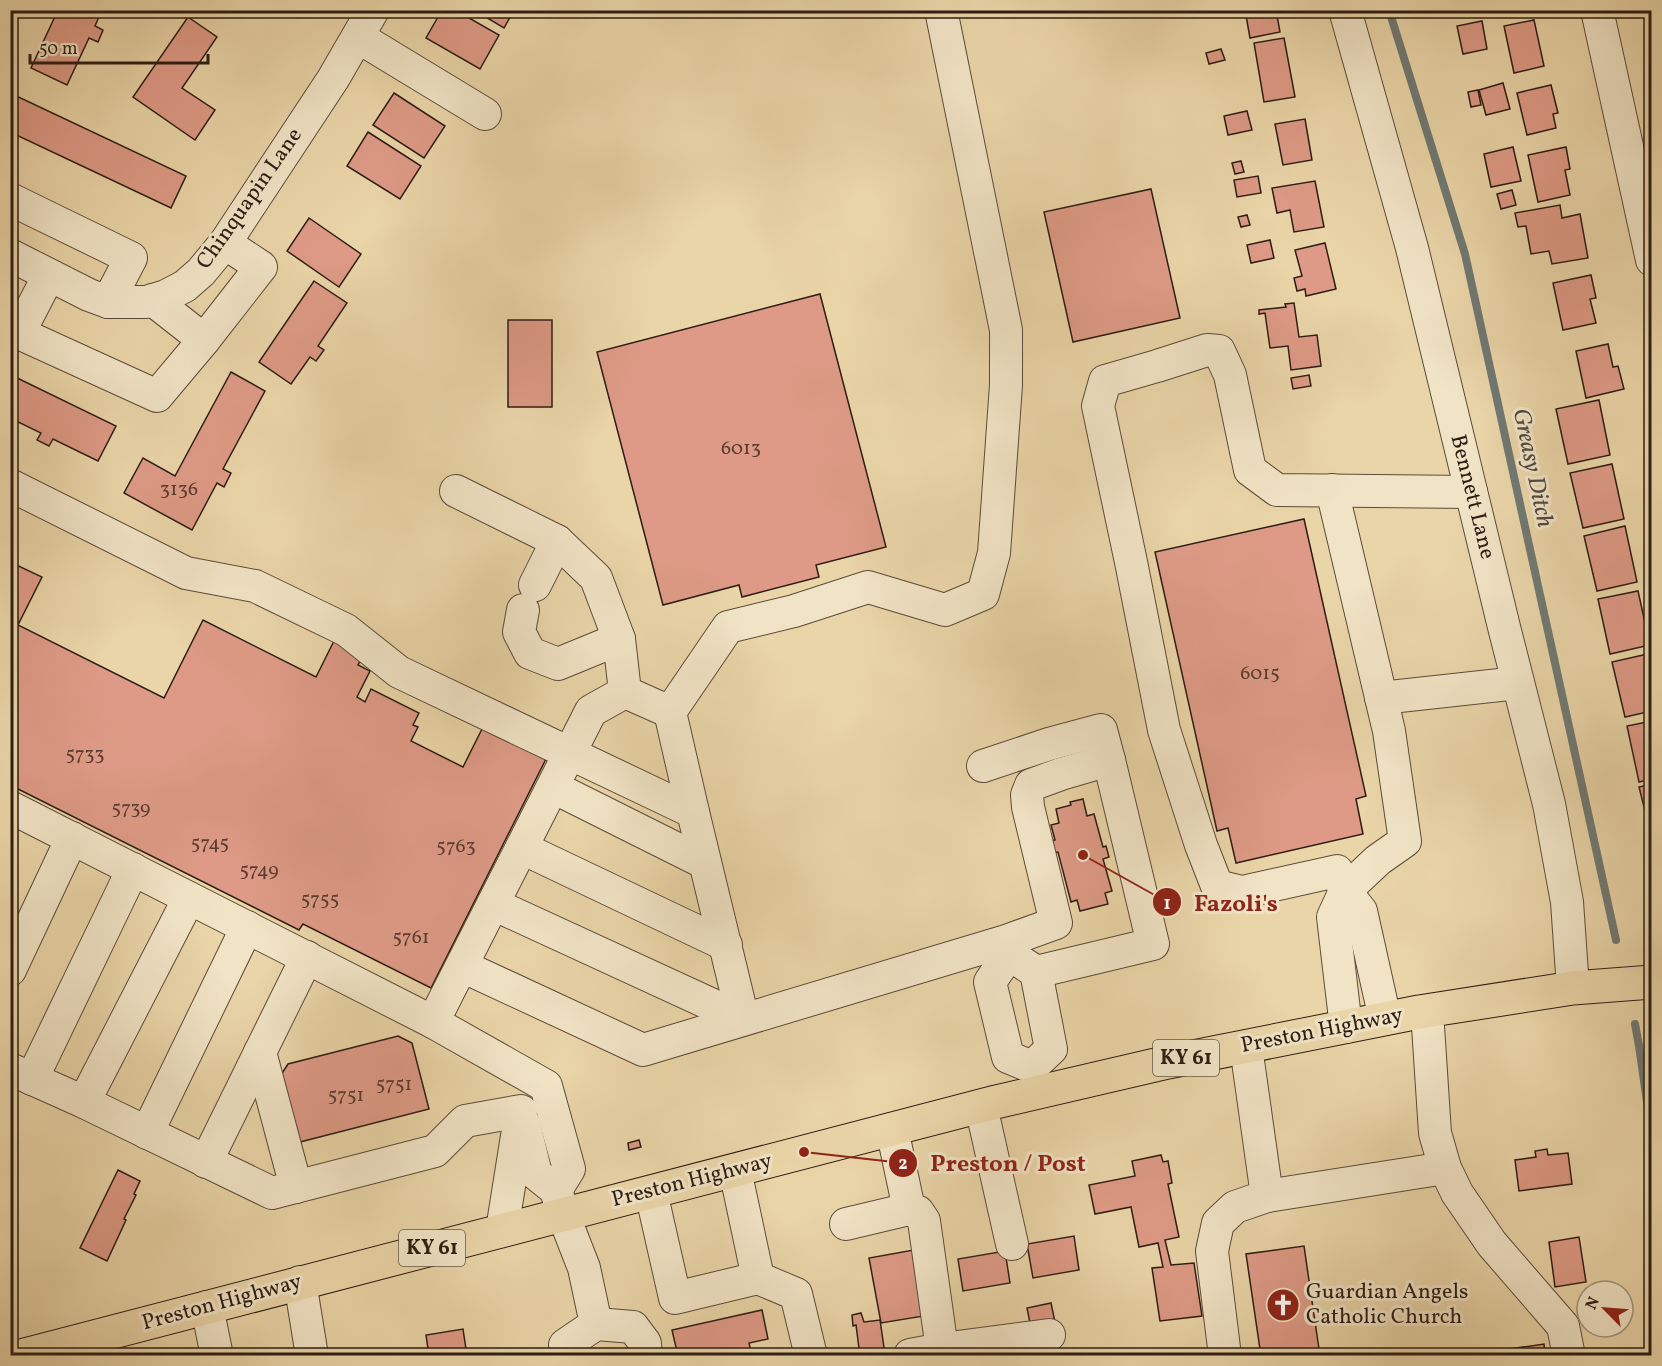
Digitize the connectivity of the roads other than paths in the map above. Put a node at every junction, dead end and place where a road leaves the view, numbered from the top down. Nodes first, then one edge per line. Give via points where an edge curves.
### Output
1 (942, 10) edge
2 (1345, 10) edge
3 (1597, 10) edge
4 (366, 24) edge
5 (485, 114) dead end
6 (1642, 171) edge
7 (10, 199) edge
8 (225, 243) junction
9 (10, 255) edge
10 (1652, 260) edge
11 (49, 275) junction
12 (153, 300) junction
13 (108, 302) junction
14 (15, 331) edge
15 (204, 340) junction
16 (10, 485) edge
17 (1332, 490) junction
18 (456, 491) dead end
19 (1471, 492) junction
20 (557, 541) junction
21 (619, 639) junction
22 (1518, 684) junction
23 (625, 692) junction
24 (1382, 698) junction
25 (670, 712) junction
26 (569, 754) junction
27 (1109, 760) junction
28 (983, 766) dead end
29 (552, 787) junction
30 (693, 812) junction
31 (14, 817) edge
32 (72, 838) junction
33 (522, 848) junction
34 (705, 863) junction
35 (133, 869) junction
36 (1345, 891) junction
37 (189, 898) junction
38 (493, 904) junction
39 (247, 927) junction
40 (726, 945) junction
41 (1007, 947) junction
42 (307, 957) junction
43 (462, 966) junction
44 (10, 970) edge
45 (1036, 972) junction
46 (1652, 982) edge
47 (1573, 988) junction
48 (1427, 1011) junction
49 (743, 1019) junction
50 (1385, 1019) junction
51 (433, 1022) junction
52 (1346, 1027) junction
53 (1246, 1047) junction
54 (260, 1052) junction
55 (21, 1074) edge
56 (523, 1074) junction
57 (1035, 1080) junction
58 (84, 1102) junction
59 (981, 1106) junction
60 (521, 1111) junction
61 (892, 1129) junction
62 (147, 1133) junction
63 (206, 1161) junction
64 (1445, 1167) junction
65 (735, 1170) junction
66 (296, 1187) junction
67 (651, 1192) junction
68 (1267, 1196) junction
69 (560, 1202) junction
70 (909, 1209) junction
71 (846, 1224) dead end
72 (502, 1230) junction
73 (1012, 1244) dead end
74 (758, 1278) junction
75 (300, 1282) junction
76 (207, 1307) junction
77 (596, 1324) junction
78 (1049, 1335) dead end
79 (942, 1349) junction
80 (910, 1355) edge
81 (21, 1356) edge
82 (217, 1356) edge
83 (312, 1356) edge
84 (567, 1356) edge
85 (646, 1356) edge
86 (811, 1356) edge
87 (1225, 1356) edge
88 (1569, 1356) edge

1 - 25 street via 1006,330 994,553 983,594 945,610 868,587 728,627
2 - 19 street, Bennett Lane via 1412,248
3 - 6 street
4 - 5 street
4 - 8 street, Chinquapin Lane
6 - 10 street
7 - 13 street via 131,258
8 - 12 street, Chinquapin Lane via 185,286
8 - 15 street via 261,267
9 - 11 street, Chinquapin Lane
11 - 13 street, Chinquapin Lane
11 - 14 street
12 - 13 street, Chinquapin Lane
12 - 15 street
14 - 15 street via 157,396
16 - 26 street via 186,573 255,586 296,605 346,630 399,672
17 - 19 street
17 - 24 street
17 - 36 street via 1277,490 1250,471 1230,375 1219,351 1207,350 1105,381 1098,406 1164,730 1217,886 1242,892 1337,871
18 - 20 street
19 - 22 street, Bennett Lane
20 - 21 street via 596,578
20 - 21 street via 529,598 519,632 530,653 558,664
21 - 23 street
22 - 24 street
22 - 47 street, Bennett Lane via 1549,804 1567,902
23 - 25 street
23 - 26 street via 591,711
24 - 36 street via 1405,841
25 - 30 street
26 - 29 street
26 - 30 street
27 - 28 street via 1101,730
27 - 41 street via 1031,785 1028,807 1056,923
27 - 45 street via 1153,944
29 - 33 street
29 - 34 street
30 - 34 street
31 - 32 street
32 - 35 street
32 - 44 street
33 - 38 street
33 - 40 street
34 - 40 street
35 - 37 street
35 - 55 street
36 - 50 street via 1361,910
36 - 52 street via 1333,917
37 - 39 street
37 - 58 street
38 - 43 street
38 - 49 street
39 - 42 street
39 - 62 street
40 - 49 street
41 - 45 street
41 - 49 street
41 - 57 street via 990,982 1008,1057
42 - 51 street
42 - 54 street
43 - 49 street via 643,1050
43 - 51 street
45 - 57 street via 1051,1049
46 - 47 main road, Preston Highway / KY 61
47 - 48 main road, Preston Highway / KY 61
48 - 50 main road, Preston Highway / KY 61
48 - 64 street via 1435,1133
50 - 52 main road, Preston Highway / KY 61
51 - 56 street
52 - 53 main road, Preston Highway / KY 61
53 - 57 main road, Preston Highway / KY 61
53 - 68 street
54 - 63 street
54 - 66 street
55 - 58 street
56 - 60 street via 518,1092
56 - 69 street via 546,1086 569,1169
57 - 59 main road, Preston Highway / KY 61
58 - 62 street
59 - 61 main road, Preston Highway / KY 61
59 - 73 street
60 - 66 street via 465,1121 435,1151
60 - 69 street via 536,1174
60 - 72 street
61 - 65 main road, Preston Highway / KY 61
61 - 70 street
62 - 63 street
63 - 66 street via 272,1193
64 - 68 street
64 - 88 street via 1492,1244 1563,1326
65 - 67 main road, Preston Highway / KY 61
65 - 74 street
67 - 69 main road, Preston Highway / KY 61
67 - 74 street via 675,1298
68 - 87 street via 1235,1207 1218,1222 1212,1251
69 - 72 main road, Preston Highway / KY 61
69 - 77 street via 584,1268
70 - 71 street
70 - 79 street via 918,1212 924,1221
72 - 75 main road, Preston Highway / KY 61
74 - 86 street via 796,1294
75 - 76 main road, Preston Highway / KY 61
75 - 83 street
76 - 81 main road, Preston Highway / KY 61
76 - 82 street
77 - 84 street via 565,1345
77 - 85 street via 633,1327 645,1343
78 - 79 street
79 - 80 street

